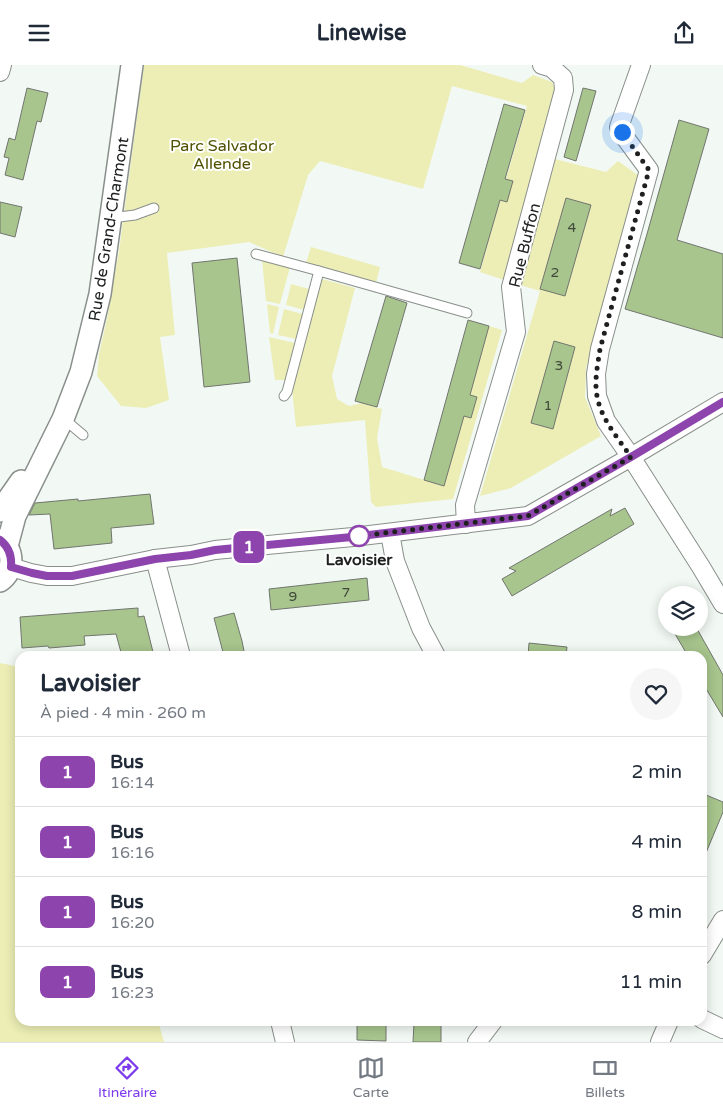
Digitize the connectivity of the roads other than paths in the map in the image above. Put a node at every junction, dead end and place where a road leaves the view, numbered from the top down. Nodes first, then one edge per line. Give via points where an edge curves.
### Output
1 (2, 65) edge
2 (132, 65) edge
3 (542, 65) edge
4 (641, 65) edge
5 (0, 72) edge
6 (154, 208) dead end
7 (111, 219) junction
8 (256, 254) dead end
9 (319, 271) junction
10 (467, 313) dead end
11 (284, 397) dead end
12 (723, 401) edge
13 (63, 419) junction
14 (83, 435) dead end
15 (631, 457) junction
16 (0, 511) edge
17 (466, 524) junction
18 (390, 533) junction
19 (4, 559) edge
20 (155, 559) junction
21 (723, 604) edge
22 (180, 651) edge
23 (433, 651) edge
24 (723, 920) edge
25 (707, 947) edge
26 (707, 1021) edge
27 (281, 1026) edge
28 (489, 1026) edge
29 (667, 1026) edge
30 (723, 1029) edge
31 (285, 1042) edge
32 (477, 1042) edge
33 (660, 1042) edge

1 - 5 street
2 - 7 street, Rue de Grand-Charmont
3 - 17 street, Rue Buffon via 552,68 563,78 564,90 511,287 516,332 465,505
4 - 15 street via 620,127 649,170 596,374 597,396 606,421
6 - 7 lane
7 - 13 street, Rue de Grand-Charmont via 100,294 81,372
8 - 9 lane
9 - 10 lane
9 - 11 lane
12 - 15 street
13 - 14 lane
13 - 16 street, Rue de Grand-Charmont
13 - 19 street, Rue de Grand-Charmont via 16,516
15 - 17 street via 528,516
15 - 21 street
17 - 18 street
18 - 20 street
18 - 23 street via 395,561
19 - 20 street via 32,573 47,576 72,576
20 - 22 street
24 - 25 street
26 - 30 street
27 - 31 street
28 - 32 street
29 - 33 street

